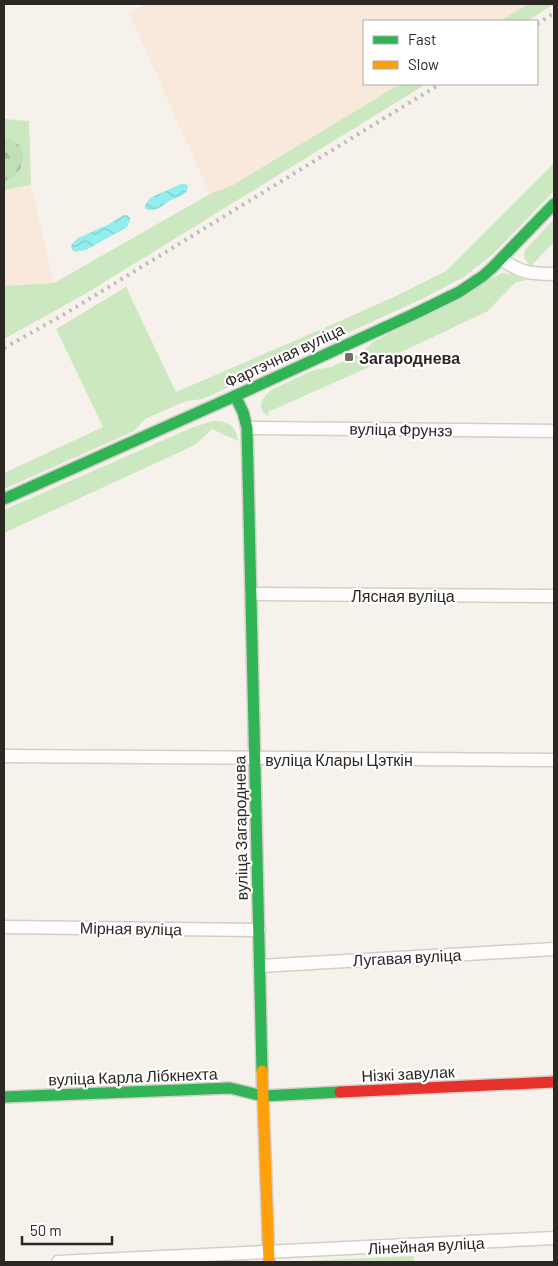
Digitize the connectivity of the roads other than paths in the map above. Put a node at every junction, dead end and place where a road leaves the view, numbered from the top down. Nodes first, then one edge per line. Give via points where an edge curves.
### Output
1 (554, 204) edge
2 (502, 258) junction
3 (554, 274) edge
4 (235, 396) junction
5 (247, 428) junction
6 (554, 431) edge
7 (4, 499) edge
8 (251, 594) junction
9 (554, 596) edge
10 (4, 756) edge
11 (255, 759) junction
12 (554, 760) edge
13 (4, 927) edge
14 (259, 930) junction
15 (554, 949) edge
16 (260, 966) junction
17 (554, 1082) edge
18 (263, 1096) junction
19 (4, 1097) edge
20 (554, 1238) edge
21 (269, 1257) edge
22 (58, 1262) edge

1 - 2 street, Фартэчная вуліца
2 - 3 street via 517,270
2 - 4 street, Фартэчная вуліца via 459,292
4 - 5 street, вуліца Загароднева
4 - 7 street, Фартэчная вуліца
5 - 6 street, вуліца Фрунзэ
5 - 8 street, вуліца Загароднева
8 - 9 street, Лясная вуліца
8 - 11 street, вуліца Загароднева
10 - 11 street, вуліца Клары Цэткін
11 - 12 street, вуліца Клары Цэткін
11 - 14 street, вуліца Загароднева
13 - 14 street, Мірная вуліца
14 - 16 street, вуліца Загароднева
15 - 16 street, Лугавая вуліца
16 - 18 street, вуліца Загароднева
17 - 18 street, Нізкі завулак
18 - 19 street, вуліца Карла Лібкнехта via 217,1088
18 - 21 street, вуліца Загароднева
20 - 21 street, Лінейная вуліца
21 - 22 street, Лінейная вуліца

